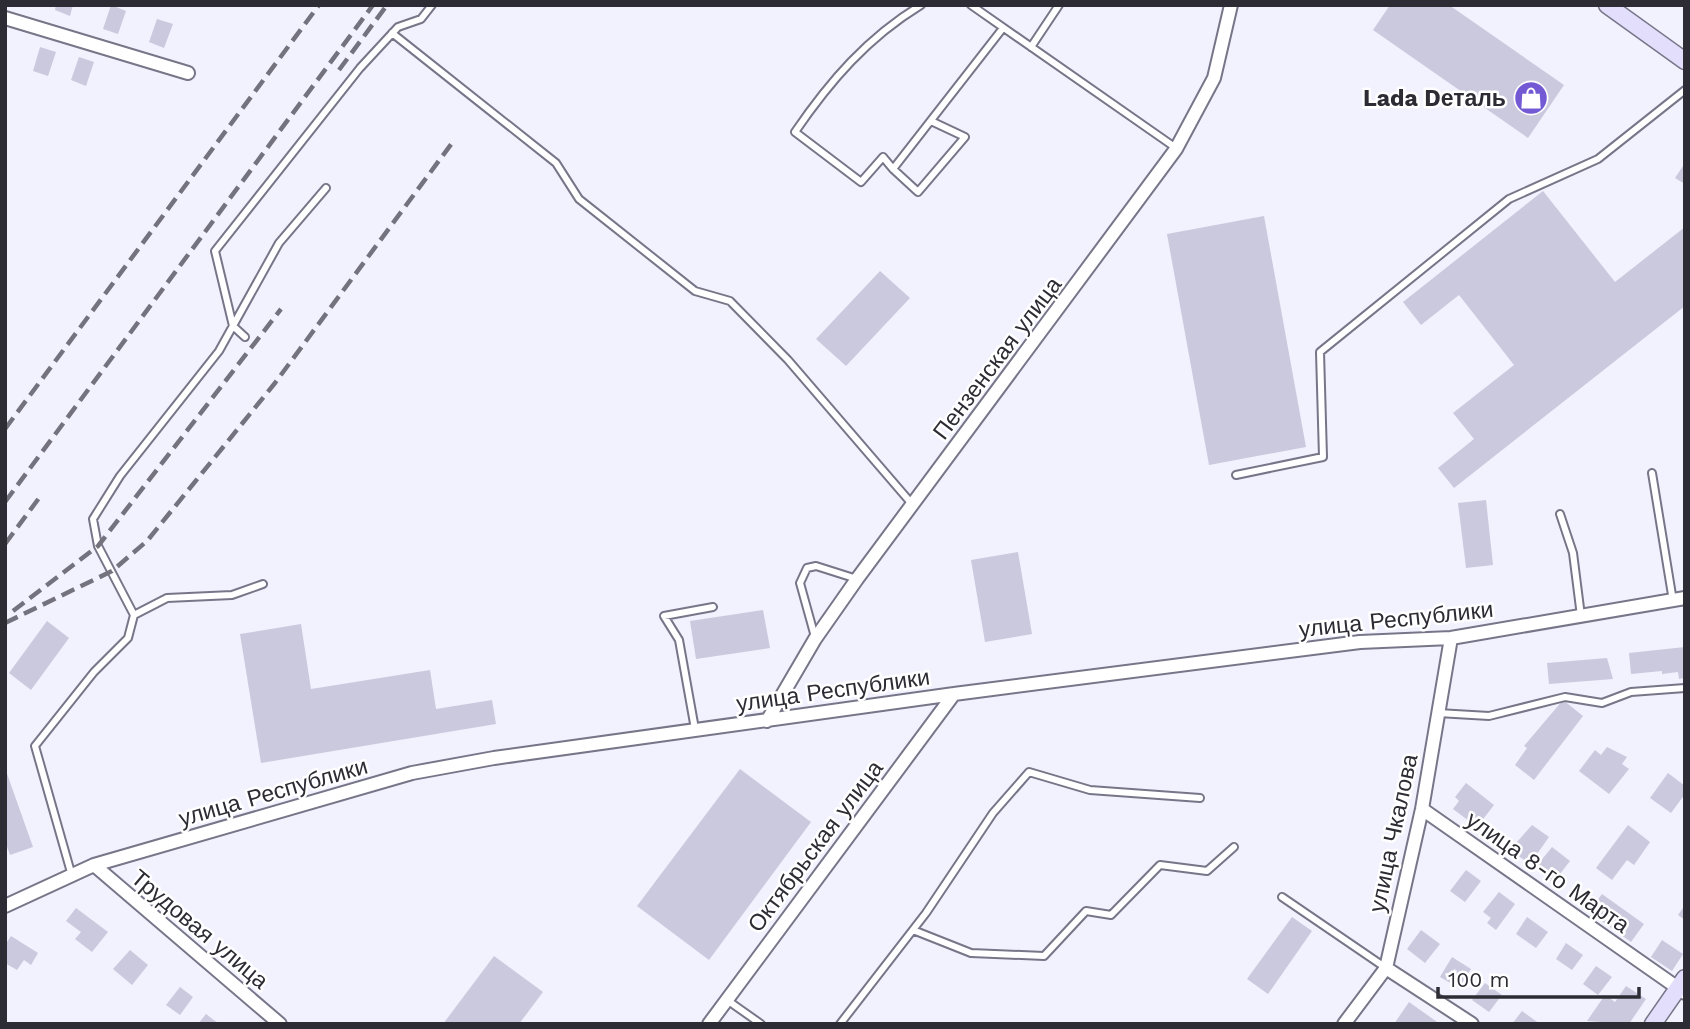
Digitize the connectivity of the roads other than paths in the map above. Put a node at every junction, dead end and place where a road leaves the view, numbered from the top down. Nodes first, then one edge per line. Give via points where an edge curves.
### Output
1 (432, 5) edge
2 (921, 5) edge
3 (971, 5) edge
4 (1059, 5) edge
5 (1231, 5) edge
6 (1607, 5) edge
7 (5, 18) edge
8 (1003, 28) junction
9 (392, 33) junction
10 (1031, 47) junction
11 (1685, 61) edge
12 (188, 73) dead end
13 (1685, 90) edge
14 (931, 121) junction
15 (1176, 149) junction
16 (893, 170) junction
17 (326, 188) dead end
18 (233, 327) junction
19 (245, 337) dead end
20 (1652, 474) dead end
21 (1236, 475) dead end
22 (914, 506) junction
23 (1560, 514) dead end
24 (857, 579) junction
25 (263, 584) dead end
26 (1679, 599) edge
27 (713, 607) dead end
28 (135, 615) junction
29 (1581, 616) junction
30 (1451, 638) junction
31 (815, 639) junction
32 (1685, 688) edge
33 (954, 694) junction
34 (1438, 713) junction
35 (767, 721) junction
36 (696, 731) junction
37 (1200, 798) dead end
38 (1422, 809) junction
39 (1234, 847) dead end
40 (94, 865) junction
41 (72, 876) junction
42 (1282, 897) dead end
43 (5, 906) edge
44 (913, 930) junction
45 (1386, 968) junction
46 (1682, 987) edge
47 (727, 1000) junction
48 (280, 1024) edge
49 (709, 1024) edge
50 (761, 1024) edge
51 (840, 1024) edge
52 (1344, 1024) edge
53 (1472, 1024) edge
54 (1653, 1024) edge

1 - 9 lane via 421,19
2 - 16 lane via 840,71 795,132 861,182 883,157
3 - 8 lane
4 - 10 lane
5 - 15 street, Пензенская улица via 1214,78
6 - 11 street
7 - 12 street
8 - 10 lane
8 - 14 lane
9 - 18 lane via 215,251
9 - 22 lane via 556,163 589,208 695,291 730,302 788,360
10 - 15 lane
13 - 21 lane via 1598,159 1509,199 1320,352 1324,457
14 - 16 lane
14 - 16 lane via 965,137 918,192
15 - 22 street, Пензенская улица
17 - 18 lane via 279,243
18 - 19 lane
18 - 28 lane via 120,476 93,519 99,546
20 - 26 lane
22 - 24 street, Пензенская улица
23 - 29 lane via 1573,553
24 - 31 street, Пензенская улица
24 - 31 lane via 816,566 802,574 800,583
25 - 28 lane via 232,595 167,598
26 - 29 street, улица Республики
27 - 36 lane via 664,616 679,640
28 - 41 lane via 128,638 93,672 35,746
29 - 30 street, улица Республики
30 - 33 street, улица Республики via 1360,642
30 - 34 street, улица Чкалова
31 - 35 street, Пензенская улица
32 - 34 lane via 1631,692 1602,703 1565,696 1489,716
33 - 35 street, улица Республики
33 - 47 street, Октябрьская улица
34 - 38 street, улица Чкалова
35 - 36 street, улица Республики
36 - 40 street, улица Республики via 412,773
37 - 44 lane via 1090,790 1030,772 993,813
38 - 45 street, улица Чкалова
38 - 46 street, улица 8-го Марта
39 - 44 lane via 1207,871 1160,865 1111,915 1086,911 1044,956 971,953
40 - 41 street, улица Республики
40 - 48 street, Трудовая улица
41 - 43 street, улица Республики
42 - 45 lane
44 - 51 lane
45 - 52 street, улица Чкалова
45 - 53 street
46 - 54 street
47 - 49 street, Октябрьская улица
47 - 50 lane

